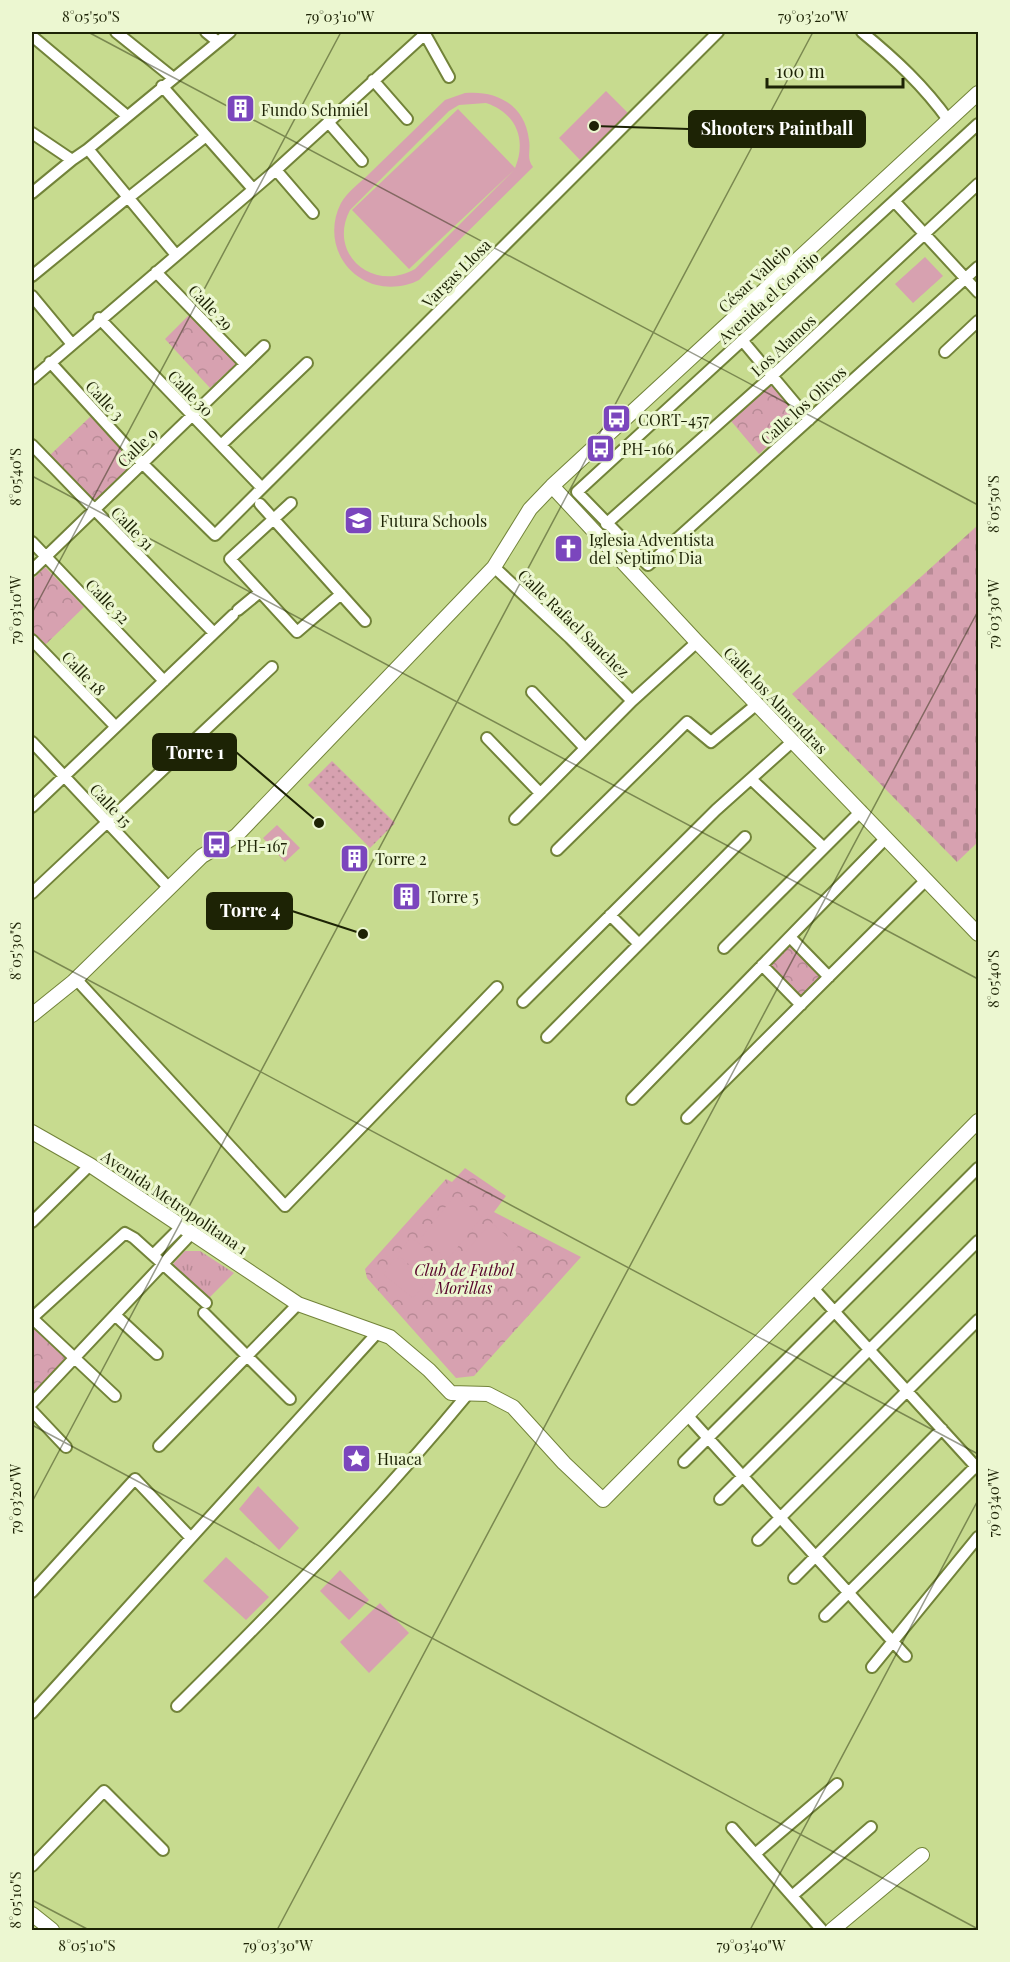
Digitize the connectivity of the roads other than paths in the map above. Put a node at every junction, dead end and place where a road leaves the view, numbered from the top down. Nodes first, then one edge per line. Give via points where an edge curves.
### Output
1 (116, 32) edge
2 (206, 32) edge
3 (230, 32) edge
4 (718, 32) edge
5 (862, 32) edge
6 (32, 36) edge
7 (217, 41) junction
8 (172, 77) junction
9 (449, 77) dead end
10 (373, 80) junction
11 (162, 86) junction
12 (978, 93) edge
13 (126, 115) junction
14 (407, 119) dead end
15 (949, 121) junction
16 (328, 122) junction
17 (978, 124) edge
18 (32, 133) edge
19 (206, 136) junction
20 (88, 149) junction
21 (72, 160) junction
22 (362, 161) dead end
23 (276, 170) junction
24 (978, 184) edge
25 (253, 189) junction
26 (32, 193) edge
27 (130, 196) junction
28 (895, 202) junction
29 (313, 213) dead end
30 (926, 234) junction
31 (176, 255) junction
32 (978, 267) edge
33 (156, 272) junction
34 (32, 276) edge
35 (966, 279) junction
36 (978, 292) edge
37 (32, 297) edge
38 (99, 318) junction
39 (978, 321) edge
40 (742, 340) junction
41 (71, 343) junction
42 (264, 346) dead end
43 (945, 352) dead end
44 (50, 362) junction
45 (307, 363) dead end
46 (245, 364) junction
47 (772, 376) junction
48 (32, 379) edge
49 (192, 415) junction
50 (809, 420) junction
51 (32, 445) edge
52 (221, 445) junction
53 (142, 463) junction
54 (552, 486) junction
55 (262, 488) junction
56 (291, 503) dead end
57 (260, 504) dead end
58 (94, 510) junction
59 (274, 519) junction
60 (606, 524) junction
61 (215, 535) joint
62 (32, 542) edge
63 (45, 557) junction
64 (494, 567) junction
65 (32, 570) edge
66 (260, 592) junction
67 (341, 594) junction
68 (365, 621) dead end
69 (214, 633) junction
70 (32, 640) edge
71 (697, 642) junction
72 (272, 667) dead end
73 (164, 681) junction
74 (532, 692) dead end
75 (632, 701) junction
76 (757, 704) junction
77 (115, 726) junction
78 (487, 738) dead end
79 (793, 741) junction
80 (32, 742) edge
81 (585, 748) junction
82 (64, 776) junction
83 (751, 779) junction
84 (539, 792) junction
85 (32, 807) edge
86 (861, 811) junction
87 (515, 819) dead end
88 (106, 822) junction
89 (745, 837) dead end
90 (886, 838) junction
91 (823, 847) junction
92 (557, 850) dead end
93 (926, 880) junction
94 (169, 888) junction
95 (32, 893) edge
96 (610, 915) junction
97 (978, 934) edge
98 (790, 937) junction
99 (639, 944) junction
100 (724, 948) dead end
101 (762, 965) junction
102 (829, 977) junction
103 (76, 979) junction
104 (497, 987) dead end
105 (523, 1002) dead end
106 (801, 1005) junction
107 (32, 1015) edge
108 (547, 1037) dead end
109 (632, 1099) dead end
110 (687, 1118) dead end
111 (978, 1121) edge
112 (32, 1132) edge
113 (90, 1165) junction
114 (978, 1168) edge
115 (32, 1222) edge
116 (187, 1230) junction
117 (978, 1241) edge
118 (153, 1255) junction
119 (164, 1264) junction
120 (813, 1288) junction
121 (298, 1304) junction
122 (835, 1311) junction
123 (115, 1315) junction
124 (978, 1320) edge
125 (378, 1332) junction
126 (870, 1350) junction
127 (157, 1354) dead end
128 (246, 1356) junction
129 (74, 1357) junction
130 (907, 1391) junction
131 (467, 1395) junction
132 (115, 1396) dead end
133 (290, 1399) dead end
134 (32, 1403) edge
135 (32, 1411) edge
136 (687, 1415) junction
137 (942, 1429) junction
138 (708, 1438) junction
139 (159, 1446) dead end
140 (66, 1447) dead end
141 (684, 1462) dead end
142 (978, 1467) edge
143 (743, 1476) junction
144 (720, 1499) dead end
145 (780, 1517) junction
146 (190, 1537) junction
147 (978, 1537) edge
148 (758, 1540) dead end
149 (816, 1557) junction
150 (794, 1578) dead end
151 (32, 1592) edge
152 (849, 1593) junction
153 (825, 1616) dead end
154 (893, 1641) junction
155 (906, 1656) dead end
156 (872, 1667) dead end
157 (177, 1706) dead end
158 (32, 1713) edge
159 (837, 1784) dead end
160 (872, 1827) dead end
161 (732, 1828) dead end
162 (164, 1850) dead end
163 (755, 1854) junction
164 (922, 1855) dead end
165 (32, 1866) edge
166 (792, 1896) junction
167 (32, 1914) edge
168 (52, 1930) edge
169 (822, 1930) edge
170 (832, 1930) edge

1 - 8 street
2 - 7 street
3 - 7 street
4 - 55 street, Vargas Llosa
5 - 15 street via 902,65
6 - 13 street
7 - 8 street
8 - 11 street
9 - 10 street via 425,34
10 - 14 street
10 - 16 street
11 - 13 street
11 - 19 street
12 - 15 street, César Vallejo
13 - 20 street
15 - 54 street, César Vallejo
16 - 22 street
16 - 23 street
17 - 28 street, Avenida el Cortijo
18 - 21 street
19 - 25 street
19 - 27 street
20 - 21 street
20 - 27 street
21 - 26 street
23 - 25 street
23 - 29 street
24 - 30 street, Los Alamos
25 - 31 street
27 - 31 street
27 - 34 street
28 - 30 street
28 - 40 street, Avenida el Cortijo
30 - 35 street
30 - 47 street, Los Alamos
31 - 33 street
32 - 35 street, Calle los Olivos
33 - 38 street
33 - 46 street, Calle 29
35 - 36 street
35 - 50 street, Calle los Olivos
37 - 41 street
38 - 41 street
38 - 49 street, Calle 30
39 - 43 street
40 - 47 street
40 - 60 street, Avenida el Cortijo via 577,492
41 - 44 street
42 - 46 street, Calle 9
44 - 48 street
44 - 53 street, Calle 3
45 - 52 street
46 - 49 street, Calle 9
47 - 50 street
47 - 60 street, Los Alamos
49 - 52 street, Calle 30
49 - 53 street, Calle 9
50 - 60 street, Calle los Olivos via 648,565
51 - 58 street, Calle 31
52 - 55 street, Calle 30
53 - 58 street, Calle 9
53 - 61 street, Calle 3
54 - 64 street, César Vallejo via 530,509
54 - 71 street, Calle los Almendras
55 - 61 street, Vargas Llosa
56 - 59 street
57 - 59 street
58 - 63 street, Calle 9
58 - 69 street, Calle 31
59 - 66 street via 230,559
59 - 67 street
62 - 63 street, Calle 32
63 - 65 street, Calle 9
63 - 73 street, Calle 32
64 - 75 street, Calle Rafael Sanchez
64 - 94 street, César Vallejo via 236,836 202,856
66 - 67 street via 297,632
66 - 69 street
67 - 68 street
69 - 73 street
70 - 77 street, Calle 18
71 - 75 street
71 - 76 street, Calle los Almendras
72 - 88 street
73 - 77 street
74 - 81 street
75 - 81 street
76 - 79 street, Calle los Almendras
76 - 92 street via 711,742 687,722
77 - 82 street
78 - 84 street
79 - 83 street
79 - 86 street, Calle los Almendras
80 - 82 street, Calle 15
81 - 84 street
82 - 85 street
82 - 88 street, Calle 15
83 - 91 street
83 - 96 street
84 - 87 street
86 - 90 street, Calle los Almendras
86 - 91 street
88 - 94 street, Calle 15
88 - 95 street
89 - 99 street
90 - 93 street, Calle los Almendras
90 - 98 street
91 - 100 street
93 - 97 street, Calle los Almendras
93 - 102 street
94 - 103 street, César Vallejo
96 - 99 street
96 - 105 street
98 - 101 street
98 - 102 street
99 - 108 street
101 - 106 street
101 - 109 street
102 - 106 street
103 - 104 street via 285,1206
103 - 107 street, César Vallejo
106 - 110 street
111 - 120 street
112 - 113 street, Avenida Metropolitana 1
113 - 115 street
113 - 116 street, Avenida Metropolitana 1
114 - 122 street
116 - 118 street
116 - 119 street
116 - 121 street, Avenida Metropolitana 1
117 - 126 street
118 - 119 street
118 - 129 street via 124,1233 32,1318
119 - 123 street
119 - 128 street
120 - 122 street
120 - 136 street
121 - 125 street, Avenida Metropolitana 1
121 - 128 street
122 - 126 street
122 - 138 street
123 - 127 street
123 - 129 street
124 - 130 street
125 - 131 street, Avenida Metropolitana 1 via 390,1337 429,1370 451,1394
125 - 146 street
126 - 130 street
126 - 143 street
128 - 133 street
128 - 139 street
129 - 132 street
129 - 134 street
130 - 137 street
130 - 145 street
131 - 136 street, Avenida Metropolitana 1 via 488,1394 513,1407 603,1500
131 - 157 street via 324,1558
135 - 140 street
136 - 138 street
137 - 142 street
137 - 149 street
138 - 141 street
138 - 143 street
142 - 152 street
143 - 144 street
143 - 145 street
145 - 148 street
145 - 149 street
146 - 151 street via 135,1479
146 - 158 street
147 - 154 street
149 - 150 street
149 - 152 street
152 - 153 street
152 - 154 street
154 - 155 street
154 - 156 street
159 - 163 street
160 - 166 street
161 - 163 street
162 - 165 street via 104,1791
163 - 166 street
164 - 170 street
166 - 169 street
167 - 168 street

